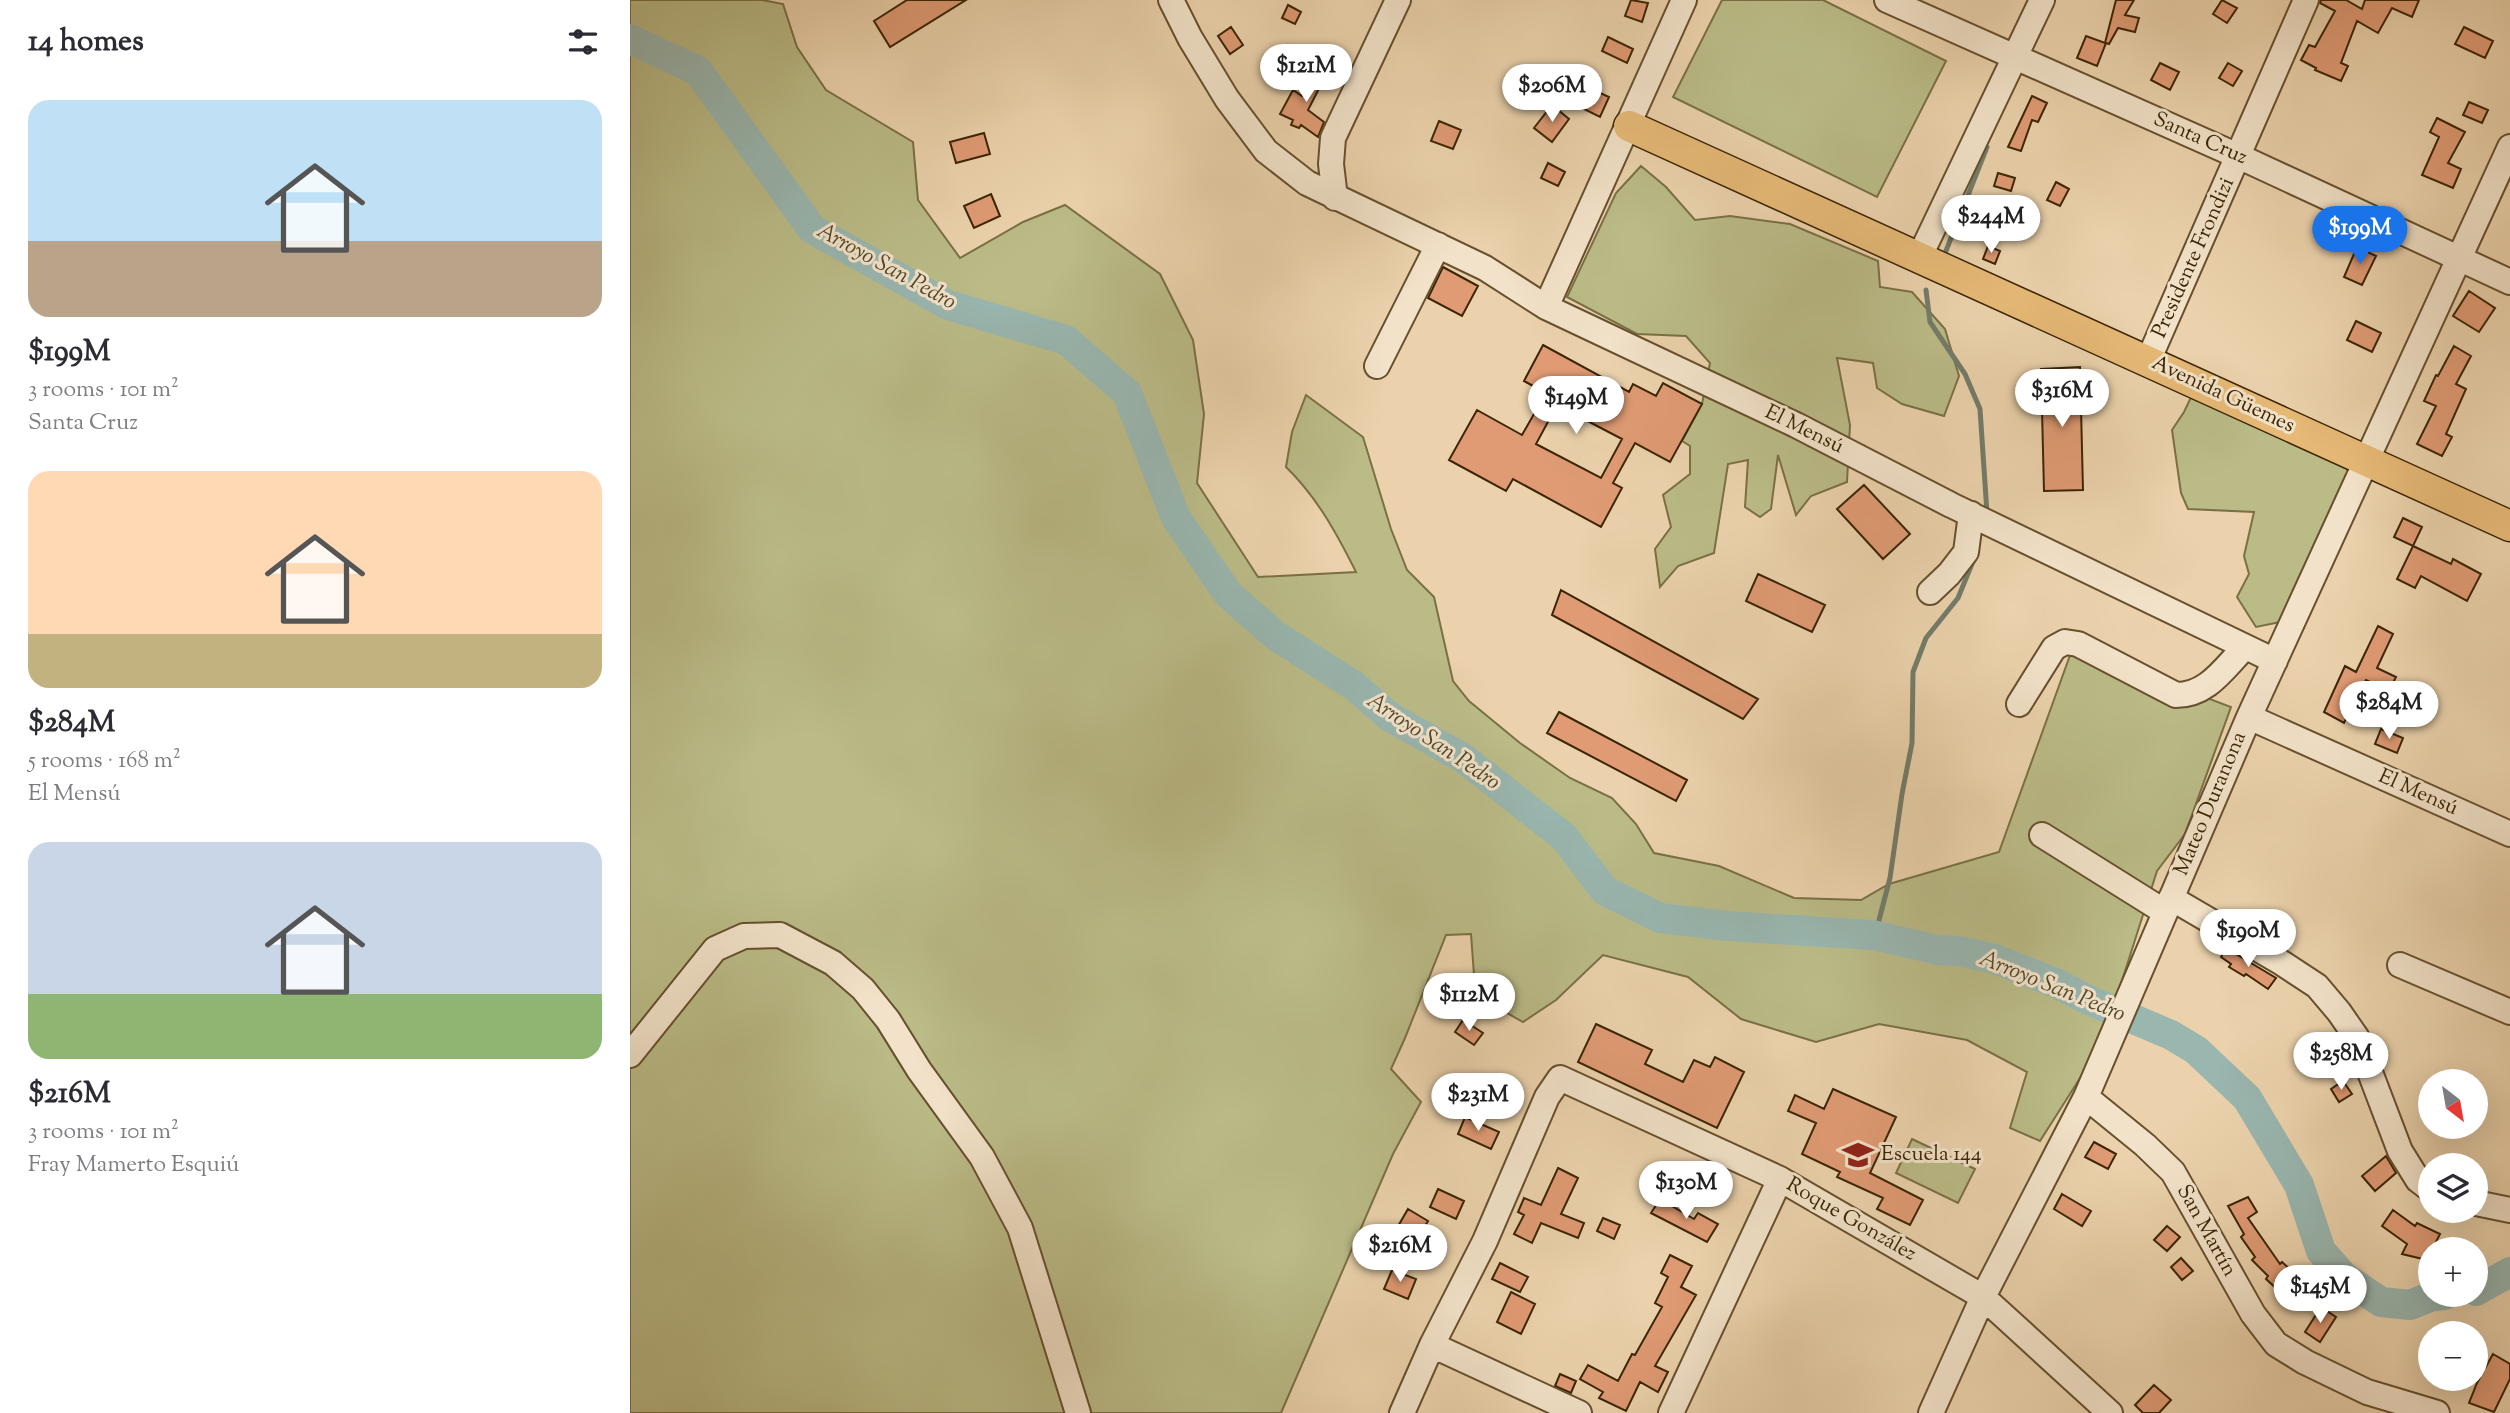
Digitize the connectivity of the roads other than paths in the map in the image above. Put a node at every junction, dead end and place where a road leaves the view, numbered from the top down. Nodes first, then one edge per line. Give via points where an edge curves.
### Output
1 (1171, 0) edge
2 (1398, 0) edge
3 (1684, 0) edge
4 (1887, 0) edge
5 (2042, 0) edge
6 (2306, 0) edge
7 (2016, 58) junction
8 (1629, 127) junction
9 (2510, 148) edge
10 (2238, 156) junction
11 (1335, 198) junction
12 (1438, 245) junction
13 (1919, 258) junction
14 (2459, 259) junction
15 (2510, 282) edge
16 (1546, 307) junction
17 (2148, 361) junction
18 (1377, 366) dead end
19 (2367, 461) junction
20 (1970, 514) junction
21 (2510, 526) edge
22 (1930, 593) dead end
23 (2245, 647) junction
24 (2275, 661) junction
25 (2019, 704) dead end
26 (2249, 717) junction
27 (2510, 834) edge
28 (2042, 835) dead end
29 (2168, 905) junction
30 (2400, 965) dead end
31 (2510, 1012) edge
32 (630, 1055) edge
33 (2086, 1097) junction
34 (1780, 1179) junction
35 (2418, 1180) edge
36 (2488, 1205) edge
37 (2510, 1210) edge
38 (1983, 1297) junction
39 (1432, 1345) junction
40 (1078, 1413) edge
41 (1402, 1413) edge
42 (1579, 1413) edge
43 (1671, 1413) edge
44 (1931, 1413) edge
45 (2110, 1413) edge
46 (2437, 1413) edge

1 - 11 street, El Mensú via 1227,99 1266,151
2 - 11 street via 1333,138
3 - 8 street
4 - 7 street, Santa Cruz
5 - 7 street
6 - 10 street, Presidente Frondizi
7 - 10 street, Santa Cruz
7 - 13 street
8 - 13 main road, Avenida Güemes
8 - 16 street
9 - 14 street, Mateo Duranona
10 - 14 street, Santa Cruz
10 - 17 street, Presidente Frondizi
11 - 12 street, El Mensú
12 - 16 street, El Mensú
12 - 18 street
13 - 17 main road, Avenida Güemes
14 - 15 street, Santa Cruz
14 - 19 street, Mateo Duranona
16 - 20 street, El Mensú via 1796,425
17 - 19 main road, Avenida Güemes
19 - 21 main road, Avenida Güemes
19 - 24 street, Mateo Duranona
20 - 22 street via 1966,552
20 - 23 street, El Mensú
23 - 24 street, El Mensú
23 - 25 street via 2203,689 2176,695 2078,644 2065,642 2054,648
24 - 26 street, Mateo Duranona
26 - 27 street, El Mensú
26 - 29 street, Mateo Duranona
28 - 29 street
29 - 33 street, Mateo Duranona
29 - 35 street via 2282,962 2317,986 2357,1038 2400,1151
30 - 31 street
32 - 40 street via 715,949 744,936 780,935 833,963 863,989 888,1020 982,1157 1020,1228
33 - 38 street, Mateo Duranona
33 - 46 street, San Martín via 2173,1172 2253,1314 2276,1344 2367,1392
34 - 38 street, Roque González
34 - 39 street, Roque González via 1560,1078 1546,1097 1485,1241
34 - 43 street
36 - 37 street
38 - 44 street, Mateo Duranona
38 - 45 street, Roque González
39 - 41 street
39 - 42 street

